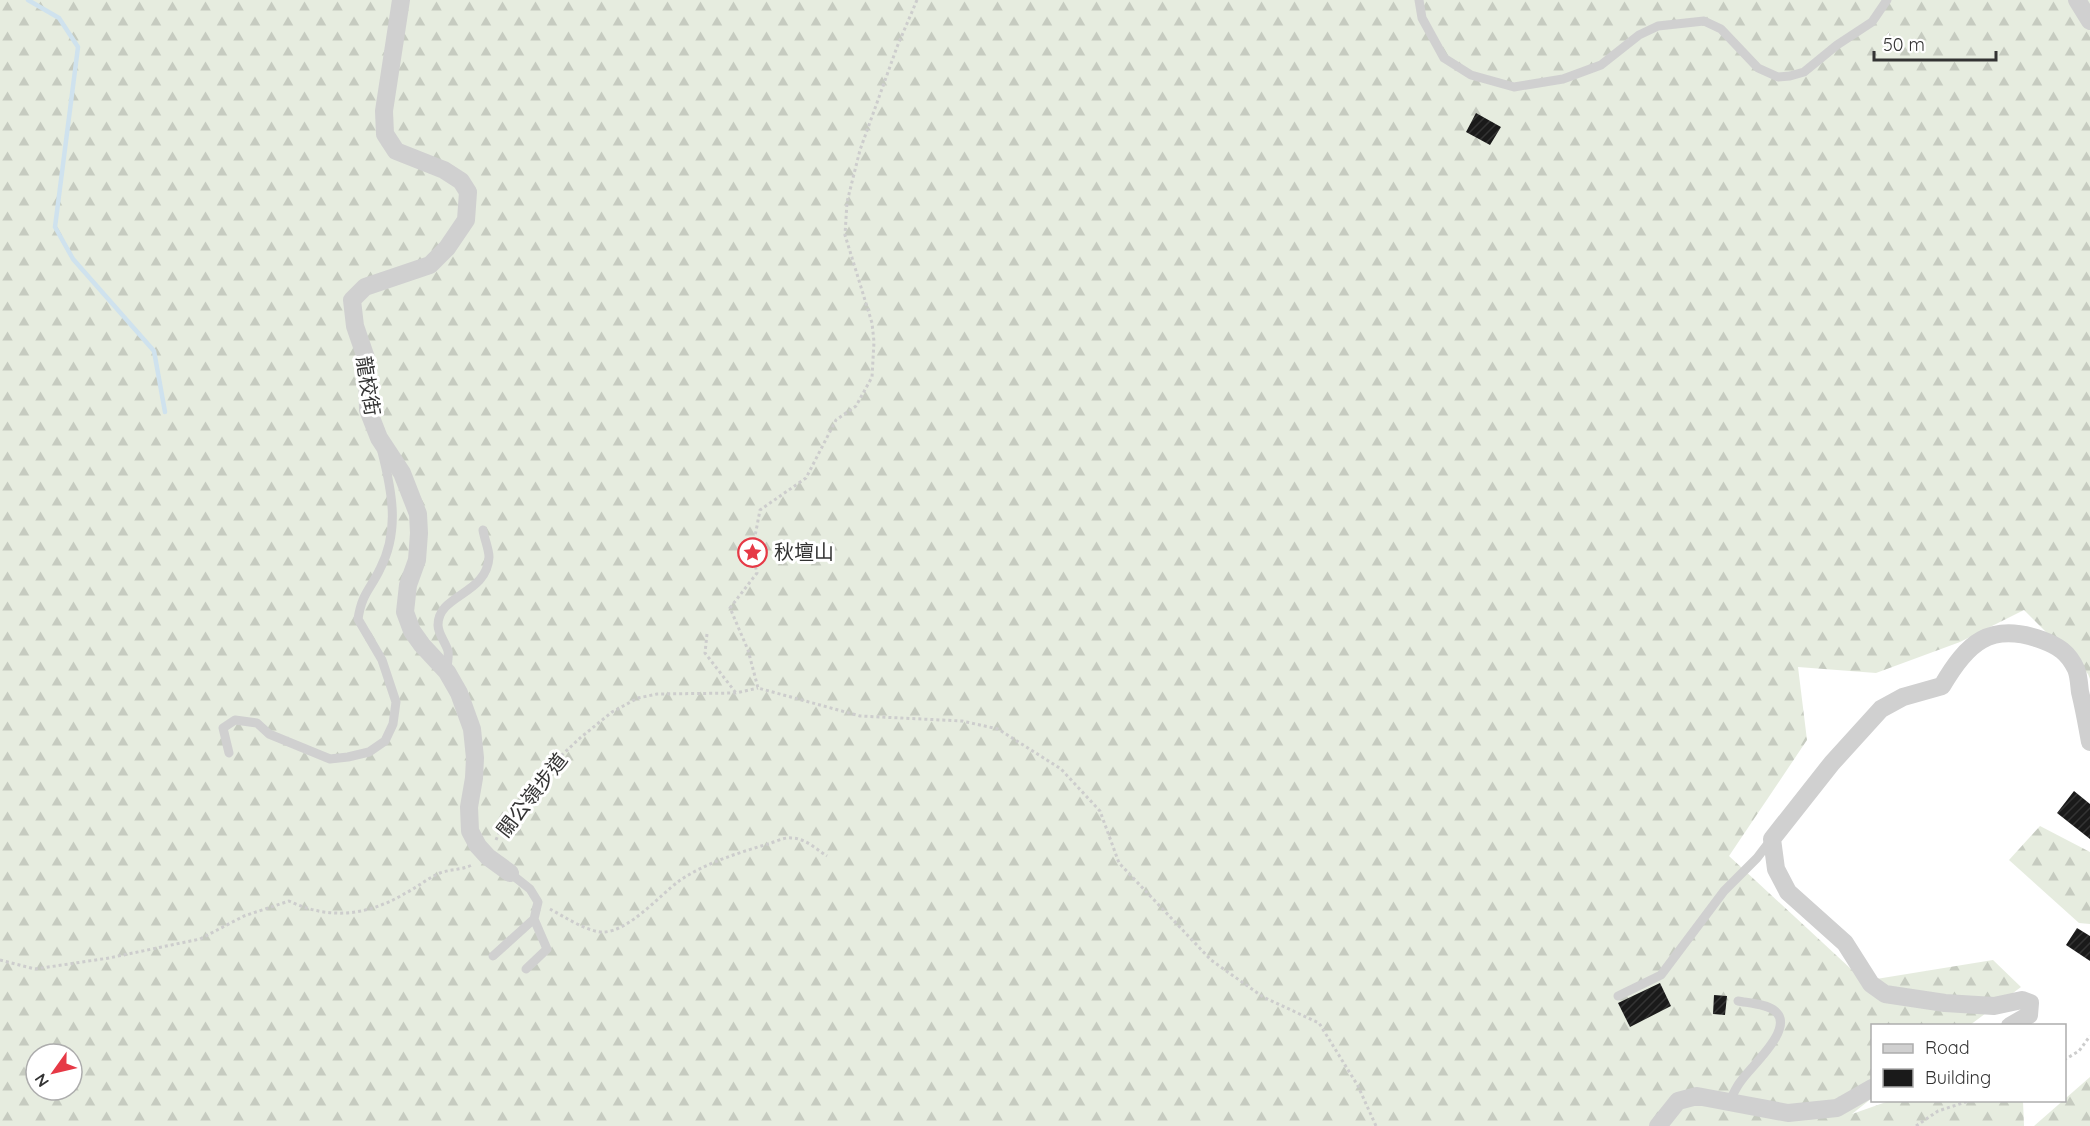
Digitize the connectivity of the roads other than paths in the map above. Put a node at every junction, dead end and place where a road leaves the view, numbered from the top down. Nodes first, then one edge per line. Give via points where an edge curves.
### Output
1 (401, 0) edge
2 (1419, 0) edge
3 (1887, 0) edge
4 (2077, 0) edge
5 (2090, 21) edge
6 (379, 438) junction
7 (483, 530) dead end
8 (447, 672) junction
9 (2090, 742) edge
10 (229, 753) dead end
11 (1772, 839) junction
12 (510, 873) joint
13 (534, 919) junction
14 (493, 956) dead end
15 (526, 969) dead end
16 (1618, 996) dead end
17 (1738, 1001) dead end
18 (2013, 1024) edge
19 (1871, 1089) edge
20 (1730, 1102) junction
21 (1658, 1126) edge

1 - 6 street, 龍校街 via 384,111 385,134 396,151 444,170 461,181 468,192 466,220 430,265 365,287 352,300 355,326 367,361 368,411
2 - 3 lane via 1422,18 1444,58 1471,75 1514,87 1563,79 1600,65 1639,35 1658,26 1704,21 1722,29 1758,68 1778,77 1790,76 1804,72 1872,22
4 - 5 street
6 - 8 street, 龍校街 via 402,473 418,514 417,560 408,585 405,612 412,631
6 - 10 lane via 391,486 393,521 389,546 367,588 358,619 382,660 396,702 393,724 385,741 369,752 330,759 269,734 257,723 236,720 223,728
7 - 8 lane via 489,557 483,575 474,587 451,600 438,626 448,651
8 - 12 street, 龍校街 via 472,729 475,758 470,831 488,857
9 - 11 street via 2076,670 2059,646 2029,635 1999,632 1976,643 1957,660 1942,686 1903,697 1881,709
11 - 16 lane via 1724,891 1661,975
11 - 18 street via 1776,869 1788,892 1845,943 1871,984 1885,994 1945,1004 1994,1006 2022,1000 2030,1003 2029,1015
12 - 13 lane via 530,889 538,902
13 - 14 lane
13 - 15 lane via 547,949
17 - 20 lane via 1773,1010 1781,1026
19 - 20 street via 1837,1108 1813,1112 1788,1113
20 - 21 street via 1697,1096 1678,1101

